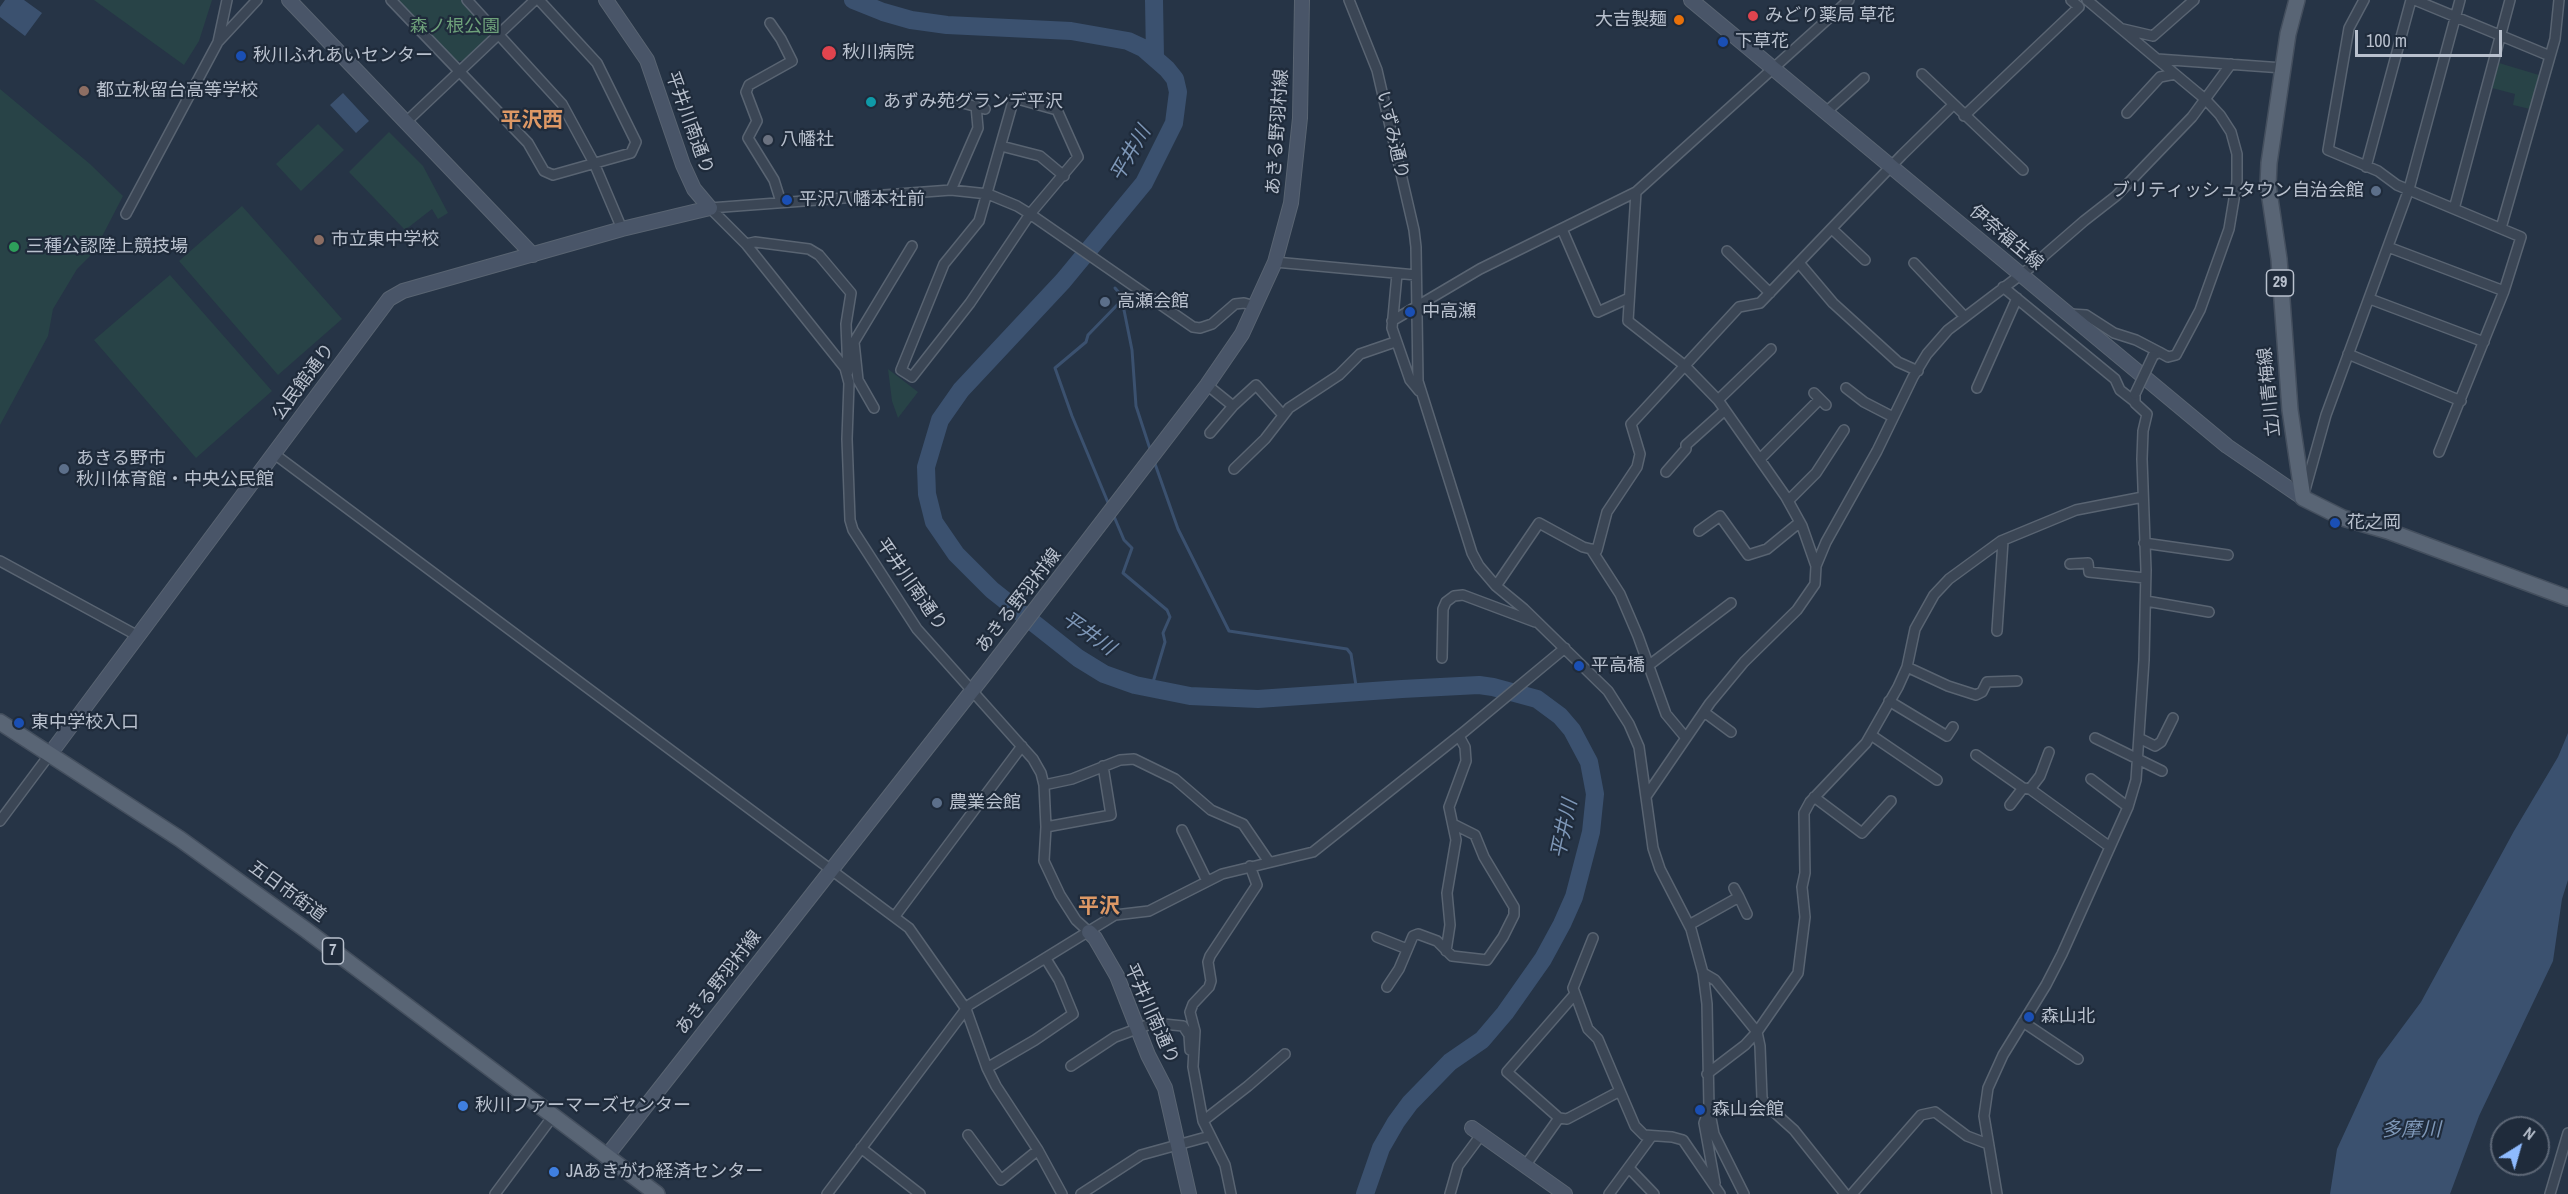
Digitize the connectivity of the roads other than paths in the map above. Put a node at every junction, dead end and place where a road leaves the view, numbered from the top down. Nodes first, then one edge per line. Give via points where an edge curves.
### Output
1 (227, 0) edge
2 (257, 0) edge
3 (289, 0) edge
4 (391, 0) edge
5 (467, 0) edge
6 (537, 0) edge
7 (606, 0) edge
8 (1302, 0) edge
9 (1349, 0) edge
10 (1691, 0) edge
11 (1849, 0) edge
12 (2072, 0) edge
13 (2087, 0) edge
14 (2194, 0) edge
15 (2297, 0) edge
16 (2364, 0) edge
17 (2413, 0) edge
18 (2460, 0) edge
19 (2510, 0) edge
20 (2559, 0) edge
21 (2456, 17) junction
22 (770, 24) dead end
23 (2120, 28) junction
24 (498, 34) junction
25 (2502, 37) junction
26 (218, 42) junction
27 (2550, 56) junction
28 (2157, 59) junction
29 (2231, 64) junction
30 (1773, 67) junction
31 (2283, 68) junction
32 (459, 72) junction
33 (1922, 74) dead end
34 (2175, 74) junction
35 (1864, 78) dead end
36 (2205, 99) junction
37 (959, 102) dead end
38 (1953, 105) junction
39 (1827, 112) junction
40 (2127, 113) dead end
41 (1964, 116) junction
42 (406, 122) junction
43 (960, 144) dead end
44 (970, 146) junction
45 (1001, 146) junction
46 (594, 163) junction
47 (1892, 166) junction
48 (2366, 167) junction
49 (2023, 170) dead end
50 (1064, 176) junction
51 (2409, 189) junction
52 (951, 190) junction
53 (1636, 192) junction
54 (988, 194) junction
55 (781, 202) junction
56 (710, 208) junction
57 (2454, 209) junction
58 (126, 214) dead end
59 (1030, 214) junction
60 (2501, 228) junction
61 (622, 229) junction
62 (1562, 229) junction
63 (1832, 230) junction
64 (746, 244) junction
65 (912, 246) dead end
66 (2388, 247) junction
67 (1727, 251) dead end
68 (533, 255) junction
69 (1864, 260) dead end
70 (1275, 262) junction
71 (1914, 263) dead end
72 (1800, 264) junction
73 (1397, 274) junction
74 (2021, 275) junction
75 (1416, 276) junction
76 (2003, 287) junction
77 (2504, 291) junction
78 (1770, 293) junction
79 (1629, 298) junction
80 (2017, 298) junction
81 (2370, 299) junction
82 (1255, 306) junction
83 (1415, 307) junction
84 (2069, 314) junction
85 (1964, 316) junction
86 (1392, 321) junction
87 (1395, 342) junction
88 (2484, 342) junction
89 (1771, 349) dead end
90 (852, 352) junction
91 (2156, 354) junction
92 (2348, 354) junction
93 (1684, 365) junction
94 (1918, 371) junction
95 (848, 375) junction
96 (1207, 385) junction
97 (1846, 388) dead end
98 (1977, 388) dead end
99 (1420, 393) junction
100 (2134, 397) junction
101 (1820, 399) dead end
102 (1718, 400) junction
103 (2461, 401) junction
104 (1233, 406) junction
105 (874, 408) dead end
106 (1725, 410) junction
107 (1283, 415) junction
108 (1893, 417) junction
109 (1844, 430) dead end
110 (1210, 433) dead end
111 (2439, 452) dead end
112 (273, 453) junction
113 (1760, 459) junction
114 (1234, 469) dead end
115 (1666, 472) dead end
116 (2143, 497) junction
117 (2303, 498) junction
118 (1788, 501) junction
119 (1800, 522) junction
120 (1699, 531) dead end
121 (2003, 541) junction
122 (2144, 543) junction
123 (1591, 549) junction
124 (2228, 555) dead end
125 (0, 561) edge
126 (2070, 564) dead end
127 (1816, 566) junction
128 (2145, 578) junction
129 (1496, 586) junction
130 (2568, 598) edge
131 (2146, 601) junction
132 (1731, 603) dead end
133 (2209, 612) dead end
134 (1538, 622) junction
135 (1997, 631) dead end
136 (138, 636) junction
137 (1565, 648) junction
138 (1442, 658) dead end
139 (1648, 666) junction
140 (1907, 667) junction
141 (2017, 681) dead end
142 (972, 690) junction
143 (1889, 701) junction
144 (1704, 712) junction
145 (2173, 718) dead end
146 (0, 722) edge
147 (1953, 727) dead end
148 (1731, 732) dead end
149 (1462, 733) junction
150 (1871, 735) junction
151 (1947, 736) junction
152 (1686, 738) junction
153 (2095, 738) dead end
154 (2139, 738) junction
155 (1941, 745) dead end
156 (1022, 746) junction
157 (2049, 752) dead end
158 (50, 754) junction
159 (1976, 754) dead end
160 (2138, 757) junction
161 (1103, 766) junction
162 (2162, 771) dead end
163 (2091, 779) dead end
164 (1937, 780) dead end
165 (1044, 786) junction
166 (2027, 788) junction
167 (1647, 795) junction
168 (1814, 797) junction
169 (1891, 801) dead end
170 (2010, 805) dead end
171 (2128, 807) junction
172 (0, 821) edge
173 (1453, 824) junction
174 (1046, 827) junction
175 (1182, 830) dead end
176 (2110, 847) junction
177 (1269, 862) junction
178 (1250, 866) junction
179 (831, 869) junction
180 (1207, 881) junction
181 (1734, 888) dead end
182 (1739, 897) junction
183 (1747, 914) dead end
184 (895, 916) junction
185 (1689, 925) junction
186 (1089, 932) junction
187 (1377, 937) dead end
188 (1593, 938) dead end
189 (1407, 949) junction
190 (1446, 951) junction
191 (1046, 959) junction
192 (1703, 973) junction
193 (1387, 987) dead end
194 (1575, 994) junction
195 (966, 1009) junction
196 (2023, 1022) junction
197 (1138, 1029) junction
198 (1757, 1032) junction
199 (1285, 1054) dead end
200 (2078, 1059) dead end
201 (1071, 1066) dead end
202 (1193, 1067) junction
203 (987, 1068) junction
204 (1707, 1074) junction
205 (1620, 1091) junction
206 (1708, 1108) junction
207 (553, 1116) junction
208 (1560, 1118) junction
209 (1203, 1121) junction
210 (1477, 1131) joint
211 (2568, 1133) edge
212 (968, 1135) dead end
213 (1210, 1136) junction
214 (1651, 1137) junction
215 (1988, 1144) junction
216 (1177, 1145) junction
217 (861, 1148) junction
218 (1038, 1150) junction
219 (606, 1157) junction
220 (1525, 1166) junction
221 (1629, 1168) junction
222 (1718, 1191) edge
223 (495, 1194) edge
224 (657, 1194) edge
225 (827, 1194) edge
226 (920, 1194) edge
227 (1062, 1194) edge
228 (1081, 1194) edge
229 (1189, 1194) edge
230 (1231, 1194) edge
231 (1450, 1194) edge
232 (1565, 1194) edge
233 (1609, 1194) edge
234 (1654, 1194) edge
235 (1744, 1194) edge
236 (1845, 1194) edge
237 (1851, 1194) edge
238 (1997, 1194) edge
239 (2550, 1194) edge

1 - 26 street
2 - 26 street
3 - 42 main road
4 - 32 street
5 - 24 street
6 - 24 street
6 - 46 street via 597,63 636,142 631,153
7 - 56 main road, 平井川南通り via 647,60 683,165 694,189
8 - 70 main road, あきる野羽村線 via 1296,168
9 - 75 street, いずみ通り via 1377,70 1414,231
10 - 30 main road, 伊奈福生線
11 - 30 street
12 - 41 street via 2079,7
13 - 23 street
14 - 23 street via 2152,36
15 - 31 main road, 立川青梅線 / 29
16 - 48 street via 2349,28 2328,150
17 - 21 street
17 - 48 street
18 - 21 street
19 - 25 street
20 - 27 street
21 - 25 street
21 - 51 street
22 - 55 street via 792,60 749,85 746,92 757,120 748,138 774,180
23 - 28 street
24 - 32 street
24 - 46 street via 562,104
25 - 27 street
25 - 57 street
26 - 58 street
27 - 60 street
28 - 29 street
28 - 34 street
29 - 31 street
29 - 36 street
30 - 39 main road, 伊奈福生線
30 - 53 street
31 - 117 main road, 立川青梅線 / 29 via 2268,185 2290,410
32 - 42 street
32 - 46 street via 528,143 544,171 554,175
33 - 38 street
34 - 36 street
34 - 40 street via 2160,77
35 - 39 street
36 - 74 street via 2169,143 2116,196
36 - 91 street via 2231,132 2237,154 2229,230 2200,310 2176,355
37 - 44 street via 980,108 978,128
38 - 41 street
38 - 47 street
39 - 47 main road, 伊奈福生線
41 - 49 street
42 - 68 main road
43 - 44 street
44 - 52 street
45 - 50 street via 1040,156
45 - 50 street via 1014,98 1057,110 1078,157
45 - 54 street
46 - 61 street
47 - 63 street
47 - 74 main road, 伊奈福生線
48 - 51 street
50 - 59 street
51 - 57 street
51 - 66 street
52 - 54 street
52 - 55 street
53 - 62 street
53 - 79 street
54 - 59 street
54 - 59 street via 979,221 944,264 901,370 912,377 970,303
55 - 56 street
56 - 61 main road, 公民館通り
56 - 64 street, 平井川南通り
57 - 60 street
59 - 82 street via 1194,327 1212,324 1235,304
60 - 77 street via 2521,237
61 - 68 main road, 公民館通り
62 - 79 street via 1598,312
62 - 83 street via 1480,269
63 - 69 street
63 - 72 street
64 - 90 street via 799,246 819,255 851,293 846,324
64 - 95 street, 平井川南通り
65 - 90 street via 854,342
66 - 77 street
66 - 81 street
67 - 78 street
68 - 112 main road, 公民館通り via 403,291 389,299
70 - 73 street
70 - 82 main road, あきる野羽村線
71 - 85 street
72 - 78 street
72 - 94 street via 1833,303 1898,362
73 - 75 street
73 - 86 street
74 - 76 street
74 - 84 main road, 伊奈福生線
75 - 83 street, いずみ通り
76 - 80 street
76 - 85 street
77 - 88 street
78 - 93 street via 1756,305 1739,308
79 - 93 street via 1628,321
80 - 98 street
80 - 100 street via 2115,379 2120,390
81 - 88 street
81 - 92 street
82 - 96 main road, あきる野羽村線 via 1242,334
83 - 86 street
83 - 99 street, いずみ通り
84 - 91 street via 2085,315
84 - 117 main road, 伊奈福生線 via 2227,446
85 - 94 street via 1947,330
86 - 87 street
87 - 99 street via 1410,380
87 - 107 street via 1360,354 1339,375
88 - 103 street
89 - 102 street
90 - 95 street
90 - 105 street via 858,380
91 - 100 street, bridge
92 - 103 street
92 - 117 street
93 - 102 street
93 - 123 street via 1631,424 1640,454 1637,467 1607,512 1597,550
94 - 108 street
95 - 142 street, 平井川南通り via 852,530 917,629
96 - 104 street
96 - 142 main road, あきる野羽村線
97 - 108 street
99 - 129 street via 1472,553
100 - 116 street via 2147,414 2143,431
101 - 113 street
102 - 106 street
103 - 111 street
104 - 107 street via 1256,385
104 - 110 street
106 - 113 street
106 - 115 street via 1686,445
107 - 114 street
108 - 127 street
109 - 118 street via 1816,473
112 - 136 main road, 公民館通り
112 - 179 street
113 - 118 street
116 - 121 street via 2076,510
116 - 122 street
117 - 130 main road via 2343,518
118 - 119 street
119 - 120 street via 1767,549 1748,555 1720,516
119 - 127 street
121 - 135 street
121 - 140 street via 1949,579 1934,595 1915,629
122 - 124 street
122 - 128 street
123 - 129 street via 1539,523
123 - 139 street via 1620,594
125 - 136 street
126 - 128 street via 2088,563 2089,572
127 - 144 street via 1815,584 1797,610 1743,662
128 - 131 street
129 - 134 street
131 - 133 street
131 - 154 street
132 - 139 street
134 - 137 street
134 - 138 street via 1463,595 1454,596 1443,609
136 - 158 main road, 公民館通り
137 - 149 street
137 - 167 street via 1608,691 1629,724 1639,747
139 - 152 street via 1666,714
140 - 141 street via 1976,694 1982,692 1987,682
140 - 143 street
142 - 156 street, 平井川南通り
142 - 179 main road, あきる野羽村線
143 - 150 street
143 - 151 street
144 - 148 street
144 - 152 street
145 - 154 street via 2155,746
146 - 158 main road, 五日市街道 / 7
147 - 151 street
149 - 173 street via 1466,761 1449,807
149 - 177 street via 1313,852
150 - 164 street
150 - 168 street via 1856,757
151 - 155 street
152 - 167 street
153 - 160 street
154 - 160 street
156 - 165 street, 平井川南通り via 1041,773
156 - 184 street
157 - 166 street via 2040,776
158 - 172 street
158 - 207 main road, 五日市街道 / 7 via 190,846
159 - 166 street
160 - 162 street
160 - 171 street
161 - 165 street
161 - 174 street via 1112,815
161 - 177 street via 1134,759 1175,778 1211,810 1243,824
163 - 171 street
165 - 174 street, 平井川南通り
166 - 170 street
166 - 176 street
167 - 185 street via 1656,859
168 - 169 street via 1862,833
168 - 198 street via 1804,813 1805,917 1798,973
171 - 176 street
173 - 190 street via 1456,840 1448,893 1450,925
173 - 190 street via 1475,835 1514,907 1514,915 1487,960 1452,956
174 - 186 street, 平井川南通り via 1044,861 1076,920
175 - 180 street
176 - 196 street via 2056,964
177 - 178 street
178 - 180 street
178 - 202 street via 1257,885 1210,956 1209,987 1190,1012 1195,1032
179 - 184 street
179 - 219 main road, あきる野羽村線
180 - 186 street via 1149,911 1115,915
181 - 182 street
182 - 183 street
182 - 185 street
184 - 195 street via 913,932
185 - 192 street
186 - 191 street
186 - 197 main road, 平井川南通り via 1117,976
187 - 189 street
188 - 194 street via 1573,988
189 - 190 street via 1418,934 1437,941
189 - 193 street via 1400,969
191 - 195 street
191 - 203 street via 1073,1014
192 - 198 street via 1715,980
192 - 204 street
194 - 205 street
194 - 208 street via 1507,1072
195 - 203 street
195 - 217 street
196 - 200 street
196 - 215 street via 1988,1088 1984,1116
197 - 201 street via 1115,1037
197 - 202 street via 1153,1023 1183,1026 1189,1035
197 - 216 main road, 平井川南通り via 1165,1088
198 - 204 street
198 - 236 street via 1765,1104 1794,1130
199 - 209 street
202 - 209 street
203 - 218 street
204 - 206 street
205 - 208 street via 1567,1119
205 - 214 street via 1635,1126
206 - 222 street via 1704,1123
206 - 235 street via 1719,1148
207 - 219 main road, 五日市街道 / 7
207 - 223 street
208 - 220 street
209 - 213 street
210 - 220 main road
210 - 231 street via 1458,1166
211 - 239 street
212 - 218 street via 1001,1180
213 - 216 street
213 - 230 street via 1225,1166
214 - 221 street
214 - 222 street via 1683,1140
215 - 237 street via 1967,1136 1935,1112 1921,1116
215 - 238 street
216 - 228 street via 1142,1155
216 - 229 main road, 平井川南通り
217 - 225 street
217 - 226 street
218 - 227 street
219 - 224 main road, 五日市街道 / 7
220 - 232 main road
221 - 233 street
221 - 234 street

